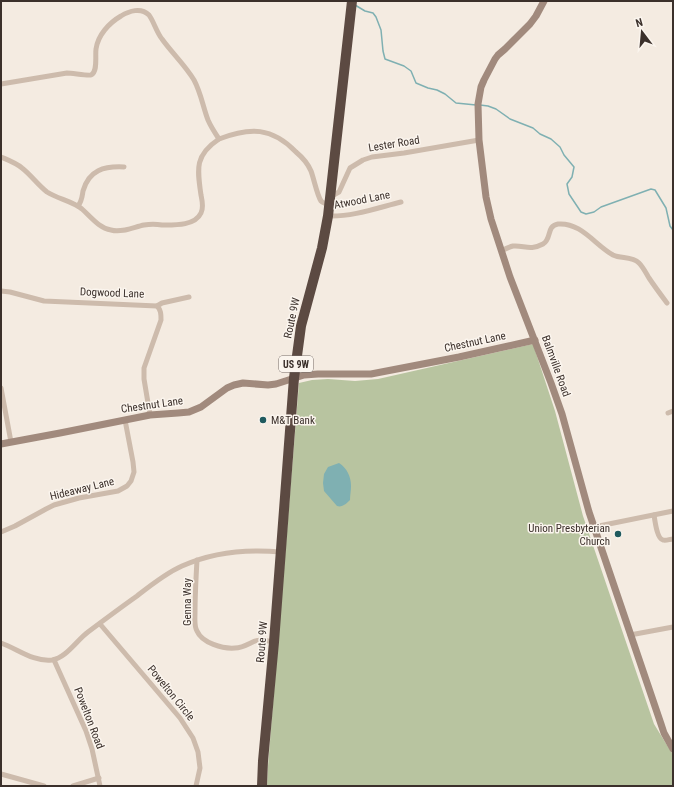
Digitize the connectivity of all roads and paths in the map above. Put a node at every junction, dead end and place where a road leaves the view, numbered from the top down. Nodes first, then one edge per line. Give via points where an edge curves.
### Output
1 (352, 1) edge
2 (544, 1) edge
3 (1, 84) edge
4 (219, 139) junction
5 (479, 140) junction
6 (1, 157) edge
7 (124, 168) dead end
8 (329, 201) junction
9 (401, 202) dead end
10 (78, 206) junction
11 (328, 216) junction
12 (501, 251) junction
13 (1, 291) edge
14 (189, 297) dead end
15 (667, 303) dead end
16 (157, 306) junction
17 (535, 340) junction
18 (294, 378) junction
19 (1, 388) edge
20 (150, 415) junction
21 (125, 420) junction
22 (11, 442) junction
23 (1, 444) edge
24 (673, 511) edge
25 (654, 515) junction
26 (594, 527) junction
27 (1, 532) edge
28 (673, 539) edge
29 (281, 552) junction
30 (197, 560) junction
31 (100, 624) junction
32 (673, 627) edge
33 (630, 635) junction
34 (274, 642) junction
35 (1, 643) edge
36 (54, 660) junction
37 (673, 749) edge
38 (1, 774) edge
39 (99, 778) junction
40 (44, 786) edge
41 (73, 786) edge
42 (100, 786) edge
43 (196, 786) edge
44 (262, 786) edge

1 - 8 highway, Route 9W / US 9W
2 - 5 street, Balmville Road via 531,23 498,55 485,77 478,106
3 - 4 street via 67,73 92,74 95,70 97,44 102,34 111,23 126,13 138,10 149,15 160,37 191,76 208,121
4 - 8 street via 251,131 265,132 280,138 305,162 315,180 321,201 324,204
4 - 10 street via 208,147 201,157 198,171 202,207 201,213 194,220 182,224 146,225 114,231 102,227
5 - 8 street, Lester Road via 363,160 350,168 339,192
5 - 12 street, Balmville Road via 486,197
6 - 10 street via 22,168 53,196
7 - 10 street via 108,167 91,176
8 - 11 highway, Route 9W / US 9W
9 - 11 street, Atwood Lane via 349,215
11 - 18 highway, Route 9W / US 9W via 301,326
12 - 15 street via 511,246 538,246 547,241 551,228 557,224 572,227 585,232 614,255 637,261
12 - 17 street, Balmville Road
13 - 16 street, Dogwood Lane via 44,301
14 - 16 street
16 - 20 street, Dogwood Lane via 160,308 161,320 144,368
17 - 18 street, Chestnut Lane via 371,374 318,374
17 - 26 street, Balmville Road via 562,414 582,492
18 - 20 street, Chestnut Lane via 276,384 234,385 195,410
18 - 29 highway, Route 9W / US 9W
19 - 22 street
20 - 21 street, Chestnut Lane
21 - 22 street, Chestnut Lane
21 - 27 street, Hideaway Lane via 134,472 127,486 118,491 54,505
22 - 23 street, Chestnut Lane
24 - 25 street
25 - 26 street
25 - 28 street via 660,538
26 - 33 street, Balmville Road
29 - 30 street via 241,552
29 - 34 highway, Route 9W / US 9W
30 - 31 street via 162,578
30 - 34 street, Genna Way via 195,628 199,636 227,648 241,647 260,640
31 - 36 street via 68,652
31 - 43 street, Powelton Circle via 180,718 193,738 199,764
32 - 33 street
33 - 37 street, Balmville Road via 664,733
34 - 44 highway, Route 9W / US 9W
35 - 36 street via 36,658
36 - 39 street, Powelton Road via 86,731
38 - 40 street
39 - 41 street
39 - 42 street, Powelton Road

